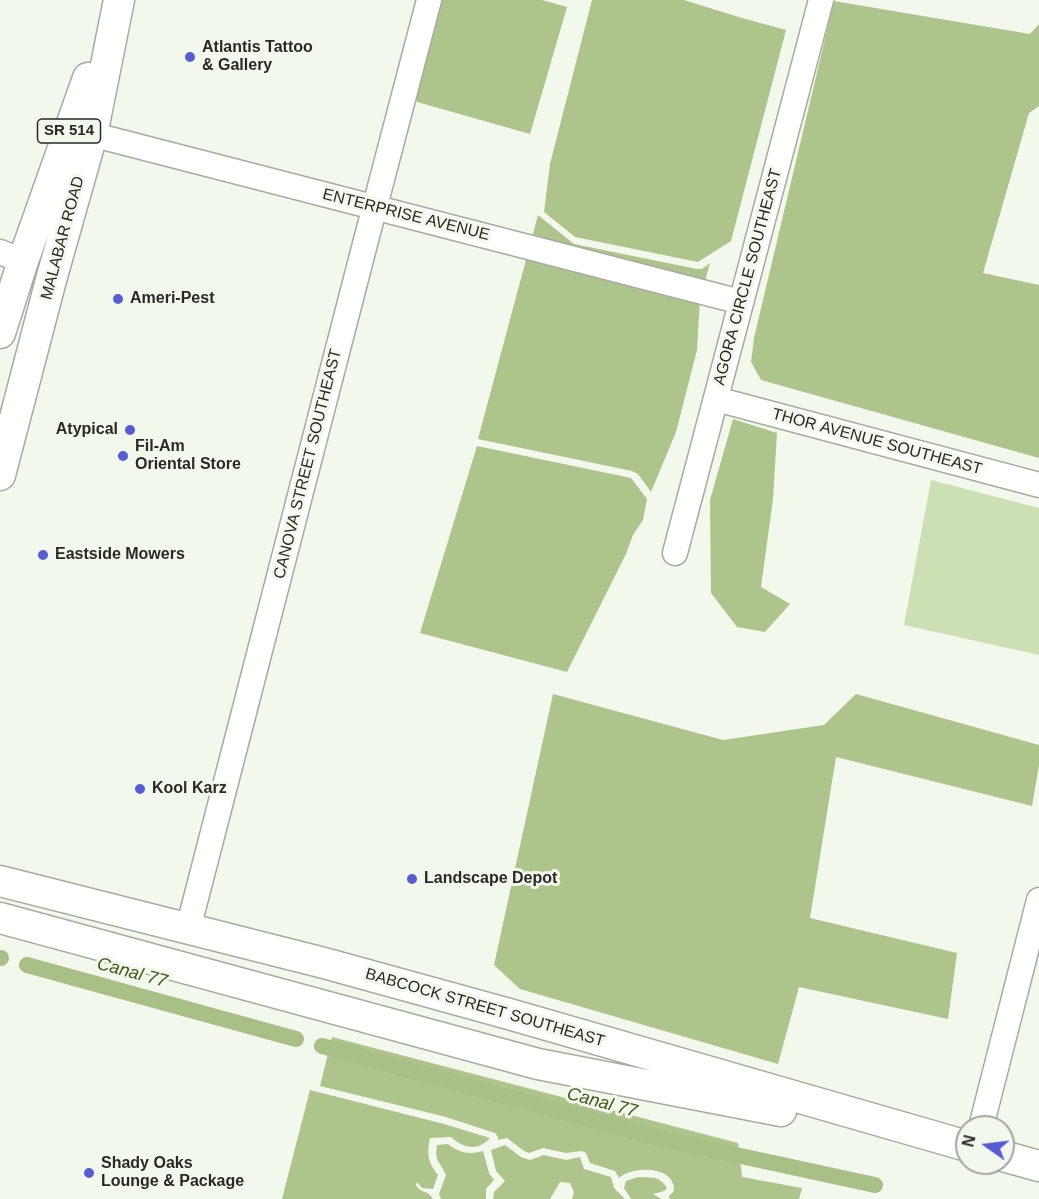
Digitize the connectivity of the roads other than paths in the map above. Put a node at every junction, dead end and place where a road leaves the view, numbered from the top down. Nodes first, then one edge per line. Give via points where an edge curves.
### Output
1 (117, 0) edge
2 (429, 0) edge
3 (821, 0) edge
4 (81, 131) junction
5 (374, 208) junction
6 (11, 257) edge
7 (741, 302) junction
8 (0, 333) edge
9 (21, 398) junction
10 (716, 399) junction
11 (0, 475) edge
12 (1039, 485) edge
13 (675, 553) dead end
14 (0, 881) edge
15 (1039, 900) edge
16 (0, 918) edge
17 (188, 929) junction
18 (984, 1115) edge
19 (955, 1144) edge
20 (955, 1145) edge
21 (1015, 1159) edge
22 (1039, 1166) edge

1 - 4 main road, MALABAR ROAD / SR 514
2 - 5 street, CANOVA STREET SOUTHEAST
3 - 7 street, AGORA CIRCLE SOUTHEAST
4 - 5 street, ENTERPRISE AVENUE
4 - 6 main road, MALABAR ROAD / SR 514
4 - 9 main road, MALABAR ROAD / SR 514 via 51,280
5 - 7 street, ENTERPRISE AVENUE
5 - 17 street, CANOVA STREET SOUTHEAST
6 - 8 main road, MALABAR ROAD / SR 514
6 - 9 main road via 40,274 43,283 19,375
7 - 10 street, AGORA CIRCLE SOUTHEAST
9 - 11 main road, MALABAR ROAD / SR 514
10 - 12 street, THOR AVENUE SOUTHEAST
10 - 13 street, AGORA CIRCLE SOUTHEAST
14 - 17 main road, BABCOCK STREET SOUTHEAST
15 - 18 street
16 - 20 main road, BABCOCK STREET SOUTHEAST via 538,1064
17 - 19 main road, BABCOCK STREET SOUTHEAST via 497,1011
21 - 22 main road

